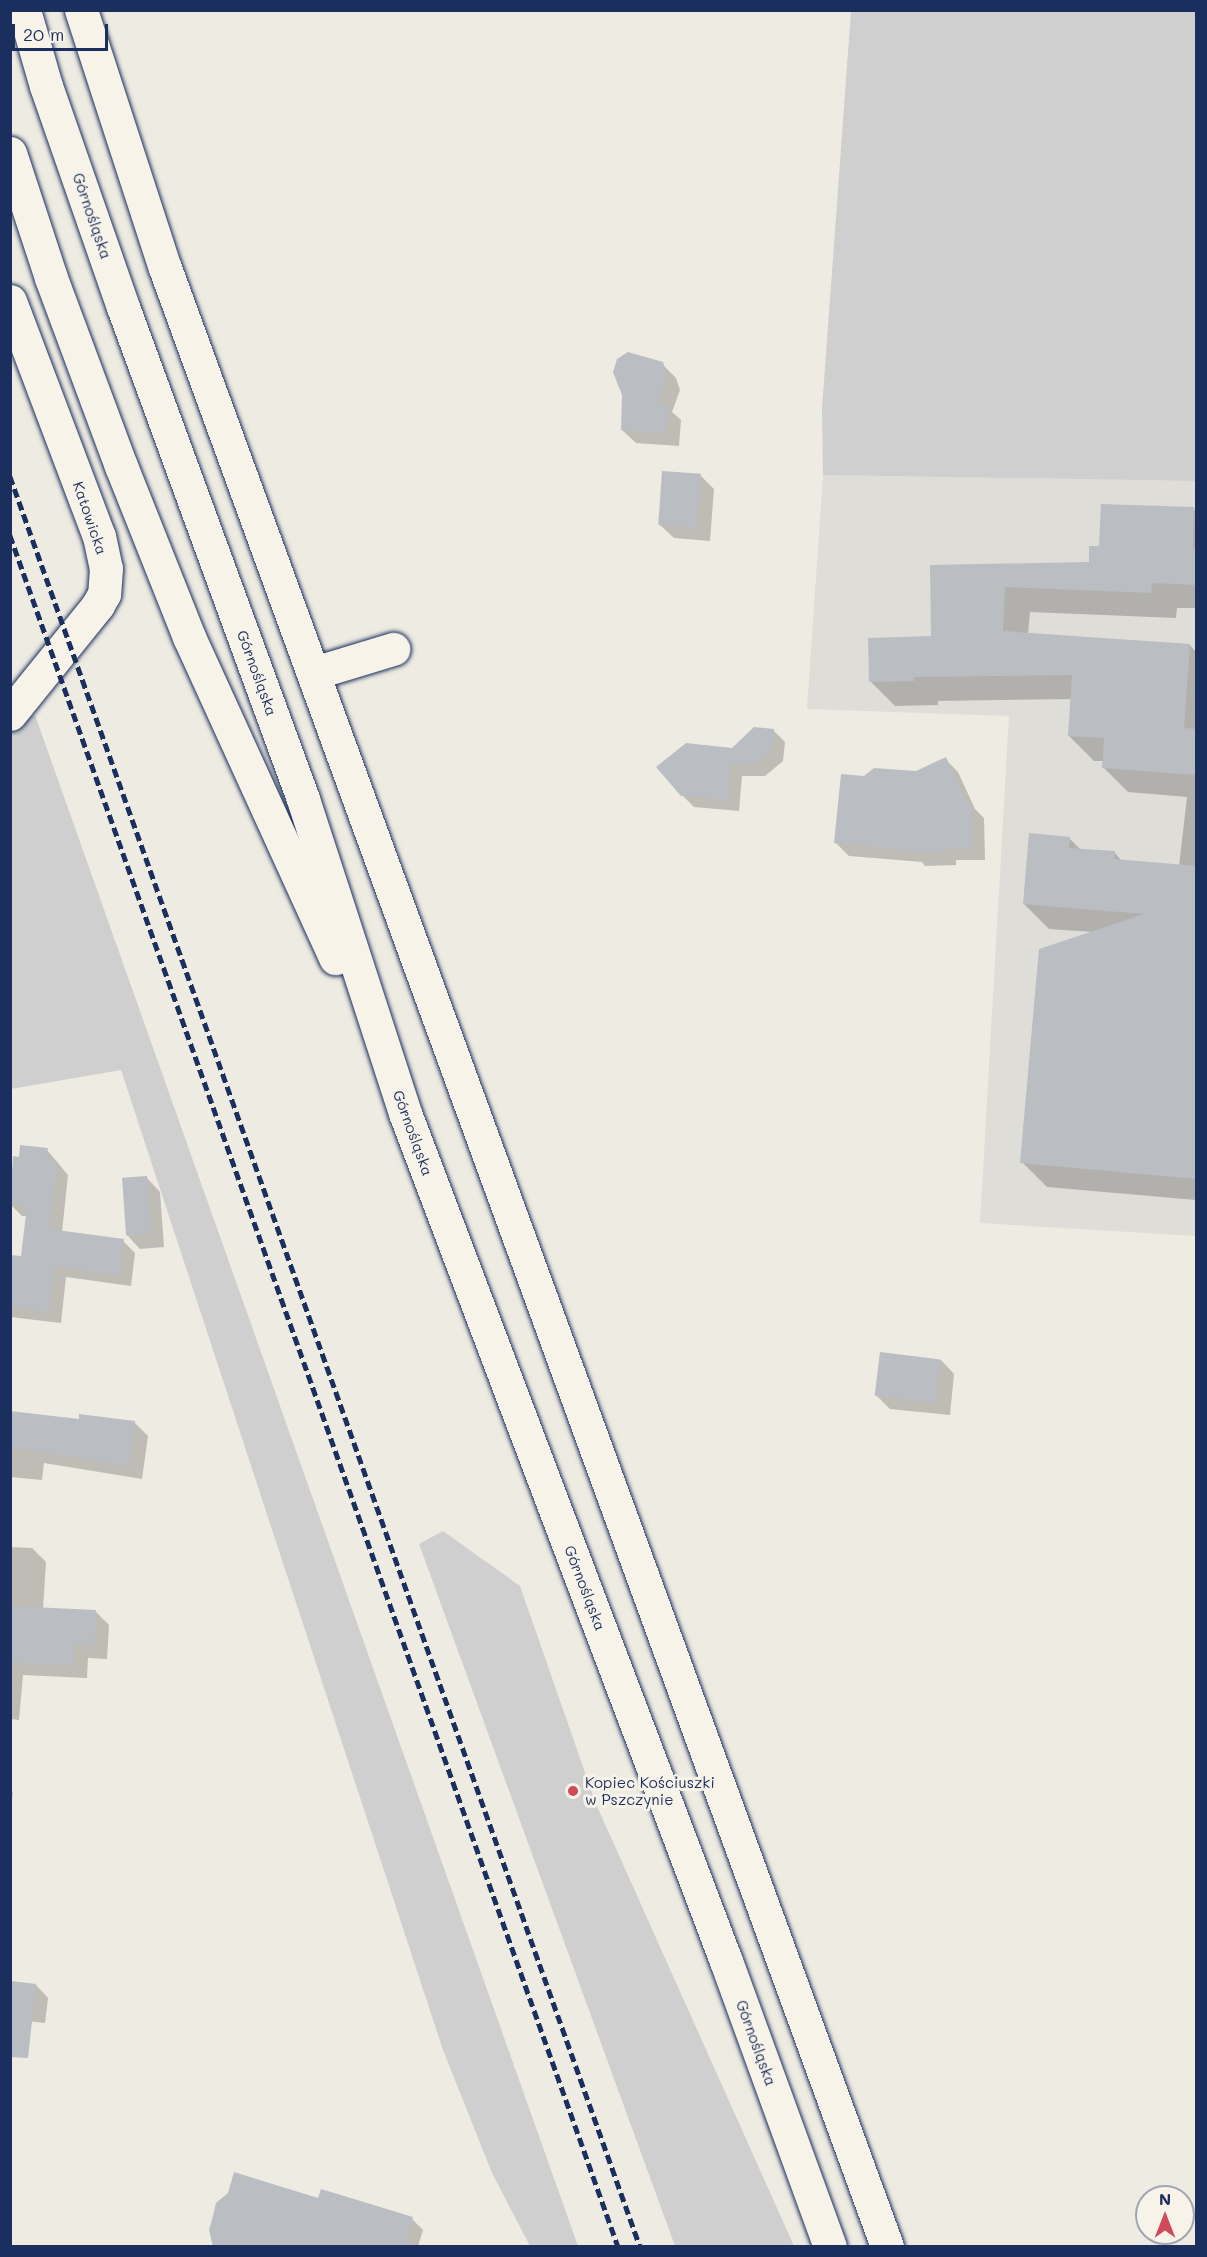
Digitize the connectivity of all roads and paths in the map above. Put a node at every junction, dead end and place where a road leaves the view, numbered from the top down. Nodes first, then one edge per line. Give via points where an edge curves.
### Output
1 (24, 10) edge
2 (81, 10) edge
3 (10, 153) edge
4 (10, 301) edge
5 (393, 649) dead end
6 (314, 673) junction
7 (10, 714) edge
8 (405, 1113) junction
9 (830, 2247) edge
10 (887, 2247) edge

1 - 8 main road, Górnośląska via 46,86 123,307 303,799
2 - 6 main road via 147,217
3 - 8 main road via 47,268 189,637
4 - 7 main road, Katowicka via 99,536 106,568 104,594 98,605
5 - 6 main road
6 - 10 main road
8 - 9 main road, Górnośląska via 722,1950

